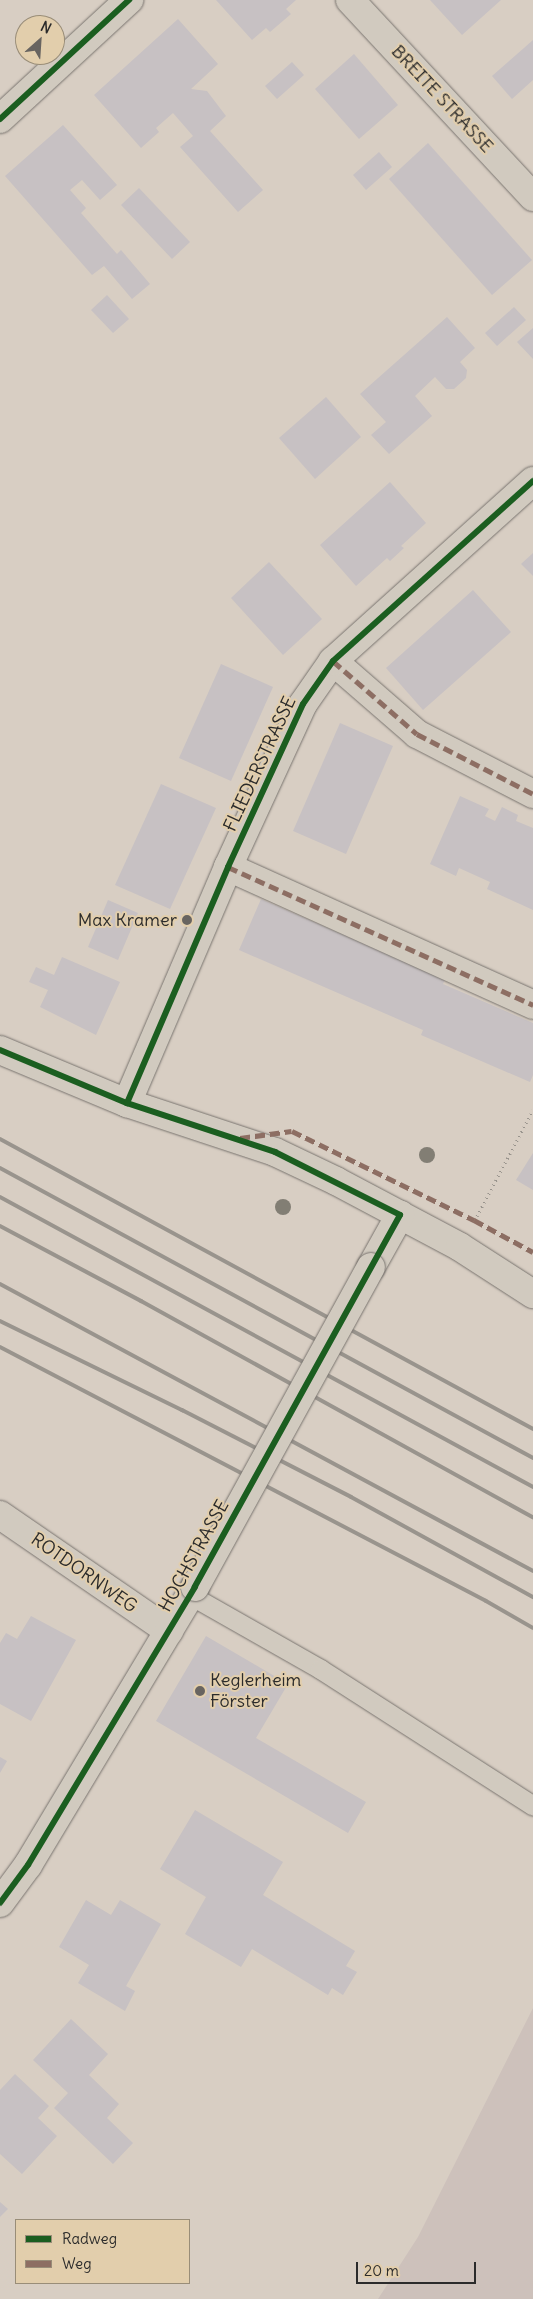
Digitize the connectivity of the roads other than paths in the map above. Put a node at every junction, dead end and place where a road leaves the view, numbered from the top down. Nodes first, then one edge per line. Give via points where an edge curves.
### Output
1 (129, 0) edge
2 (350, 0) edge
3 (0, 119) edge
4 (533, 197) edge
5 (533, 481) edge
6 (333, 661) junction
7 (533, 794) edge
8 (228, 867) junction
9 (533, 1005) edge
10 (0, 1050) edge
11 (127, 1103) junction
12 (400, 1215) junction
13 (533, 1294) edge
14 (0, 1515) edge
15 (193, 1591) junction
16 (169, 1631) junction
17 (533, 1806) edge
18 (0, 1903) edge

1 - 3 street
2 - 4 street, BREITE STRASSE
5 - 6 street, FLIEDERSTRASSE
6 - 7 street via 416,734
6 - 8 street, FLIEDERSTRASSE via 303,704
8 - 9 street
8 - 11 street, FLIEDERSTRASSE
10 - 11 street
11 - 12 street via 275,1152
12 - 13 street via 477,1257
12 - 15 street, HOCHSTRASSE, bridge
14 - 16 street, ROTDORNWEG
15 - 16 street, HOCHSTRASSE
15 - 17 lane
16 - 18 street, HOCHSTRASSE via 28,1865

